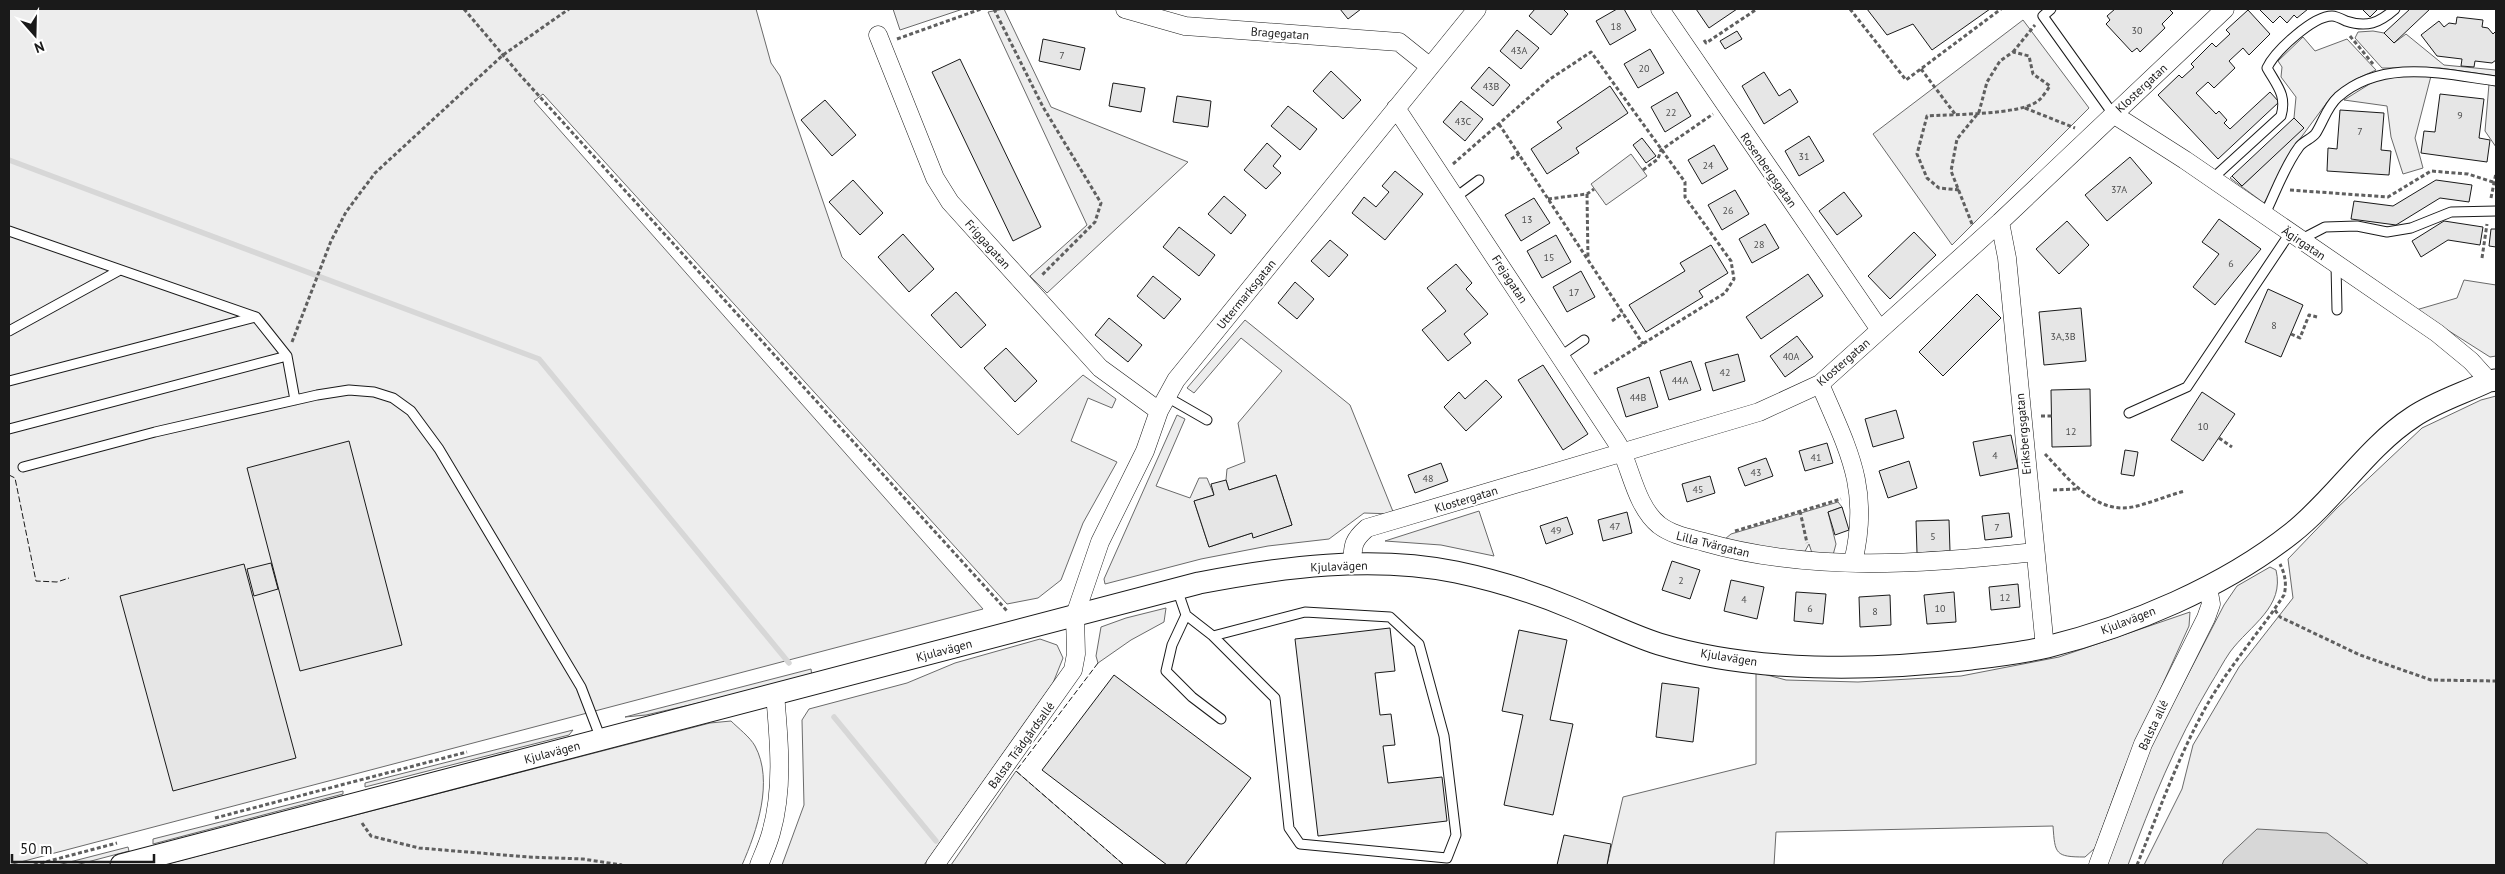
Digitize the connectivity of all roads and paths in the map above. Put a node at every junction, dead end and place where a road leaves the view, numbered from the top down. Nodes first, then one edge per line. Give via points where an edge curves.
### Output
1 (464, 9) edge
2 (569, 9) edge
3 (981, 9) edge
4 (994, 9) edge
5 (1125, 9) edge
6 (1477, 9) edge
7 (1660, 9) edge
8 (1757, 9) edge
9 (1850, 9) edge
10 (2001, 9) edge
11 (2051, 9) edge
12 (2225, 9) edge
13 (2394, 9) edge
14 (2043, 16) junction
15 (2337, 17) junction
16 (1701, 36) dead end
17 (880, 40) joint
18 (2013, 52) junction
19 (503, 55) junction
20 (1429, 66) junction
21 (1921, 69) junction
22 (2382, 74) junction
23 (2496, 81) edge
24 (1725, 105) junction
25 (1396, 108) junction
26 (2024, 108) junction
27 (1979, 112) junction
28 (1955, 114) junction
29 (2113, 114) junction
30 (1499, 124) junction
31 (2091, 135) junction
32 (1661, 150) junction
33 (1519, 154) junction
34 (1511, 159) dead end
35 (1643, 170) dead end
36 (1441, 174) junction
37 (2212, 179) junction
38 (1480, 180) dead end
39 (2493, 182) dead end
40 (1594, 189) dead end
41 (2277, 189) junction
42 (1959, 190) junction
43 (1587, 194) junction
44 (1456, 198) junction
45 (1548, 199) junction
46 (2496, 211) edge
47 (2264, 216) junction
48 (2000, 222) junction
49 (9, 231) edge
50 (2295, 237) junction
51 (1978, 241) junction
52 (1588, 260) junction
53 (2336, 265) junction
54 (120, 270) junction
55 (1028, 289) junction
56 (2337, 310) dead end
57 (1623, 313) junction
58 (256, 317) junction
59 (2317, 317) dead end
60 (1612, 321) dead end
61 (1880, 330) junction
62 (9, 331) edge
63 (2291, 334) dead end
64 (1584, 340) dead end
65 (1643, 344) junction
66 (287, 356) junction
67 (1561, 356) junction
68 (9, 381) edge
69 (2492, 381) edge
70 (1579, 384) junction
71 (1820, 384) junction
72 (296, 400) junction
73 (1163, 404) junction
74 (2129, 413) dead end
75 (2021, 416) junction
76 (2041, 416) junction
77 (2052, 416) dead end
78 (1207, 420) dead end
79 (2042, 425) dead end
80 (9, 429) edge
81 (2219, 438) dead end
82 (2044, 444) dead end
83 (2232, 447) dead end
84 (1622, 452) junction
85 (23, 467) dead end
86 (2078, 489) junction
87 (2053, 490) dead end
88 (2185, 491) dead end
89 (1859, 494) junction
90 (1800, 511) junction
91 (1711, 544) junction
92 (2270, 550) junction
93 (2035, 552) junction
94 (1806, 560) junction
95 (1853, 562) junction
96 (1352, 565) junction
97 (2208, 587) junction
98 (1177, 588) junction
99 (2275, 610) junction
100 (1008, 612) dead end
101 (1076, 615) junction
102 (1186, 615) junction
103 (1212, 636) junction
104 (2045, 648) junction
105 (2496, 681) edge
106 (775, 694) junction
107 (1221, 719) dead end
108 (601, 740) junction
109 (351, 805) junction
110 (121, 865) edge
111 (622, 865) edge
112 (758, 865) edge
113 (935, 865) edge
114 (2098, 865) edge
115 (2138, 865) edge

1 - 19 path
2 - 19 path
3 - 17 path
4 - 55 path via 1042,107 1101,203 1095,222
5 - 20 street, Bragegatan via 1185,26 1399,42
6 - 20 street, Uttermarksgatan
7 - 24 street, Rosenbergsgatan
8 - 16 path via 1706,43
9 - 21 path via 1906,80
10 - 21 path
11 - 14 lane
12 - 29 street, Klostergatan
13 - 15 lane via 2380,21 2357,25
14 - 18 path
14 - 29 lane
15 - 22 path
15 - 37 lane via 2321,19 2297,34 2273,56 2267,68 2283,95 2285,103 2281,116
17 - 55 street, Friggagatan via 942,191
18 - 26 path via 2029,56 2033,74 2050,86 2039,100
18 - 27 path via 2000,61 1986,82
19 - 66 path via 375,173 346,212 319,267
19 - 100 path
20 - 25 street, Uttermarksgatan
21 - 28 path
22 - 23 lane via 2425,72
22 - 41 lane via 2352,87 2327,110 2315,134 2299,146
24 - 32 path
24 - 61 street, Rosenbergsgatan
25 - 36 street, Frejagatan
25 - 73 street, Uttermarksgatan via 1176,380
26 - 27 path
26 - 31 path
27 - 28 path
27 - 42 path via 1957,139 1951,171
28 - 42 path via 1927,116 1917,154 1927,178 1939,188
29 - 31 street, Klostergatan
29 - 37 street, Ägirgatan
30 - 32 path via 1550,80 1591,52
30 - 33 path
30 - 36 path
31 - 48 street, Klostergatan
32 - 35 path via 1658,160
32 - 65 path via 1685,182 1685,198 1731,261 1734,279 1725,293
33 - 34 path
33 - 45 path
36 - 44 street, Frejagatan
37 - 47 street, Ägirgatan
38 - 44 lane
39 - 41 path via 2468,174 2431,171 2388,197
40 - 43 path
41 - 47 lane
42 - 51 path
43 - 45 path
43 - 52 path
44 - 67 street, Frejagatan
45 - 52 path
46 - 50 lane via 2451,212 2411,228 2387,232 2358,226 2325,227
47 - 50 street, Ägirgatan
48 - 51 street, Klostergatan
48 - 75 street, Eriksbergsgatan via 2007,258
49 - 54 lane
50 - 53 street, Ägirgatan
50 - 74 lane via 2187,387
51 - 61 street, Klostergatan
52 - 57 path
53 - 56 lane
53 - 69 street, Ägirgatan via 2437,333
54 - 58 lane
54 - 62 lane
55 - 73 street, Friggagatan via 1100,368
57 - 60 path
57 - 65 path
58 - 66 lane
58 - 68 lane
59 - 63 path via 2309,315 2300,338
61 - 71 street, Klostergatan
64 - 67 lane
65 - 70 path
66 - 72 lane
66 - 80 lane
67 - 70 street, Frejagatan
69 - 92 street, Kjulavägen via 2413,417 2296,531
70 - 84 street, Frejagatan
71 - 84 street, Klostergatan via 1759,412
71 - 89 street via 1846,445
72 - 85 lane via 155,432
72 - 108 lane via 349,390 374,392 394,398 411,411 438,449 581,687
73 - 78 lane
73 - 101 street, Uttermarksgatan via 1145,451 1100,542
75 - 76 path
75 - 93 street, Eriksbergsgatan
76 - 77 path
76 - 79 path
81 - 83 path
82 - 86 path via 2045,454
84 - 91 street, Lilla Tvärgatan via 1627,470 1658,524 1669,532
84 - 96 street, Klostergatan via 1367,528 1357,536 1353,545
86 - 87 path
86 - 88 path via 2108,507 2120,508
89 - 90 path
89 - 95 street via 1859,531
90 - 91 path via 1720,536
90 - 94 path via 1808,543
91 - 94 street, Lilla Tvärgatan via 1750,554
92 - 97 street, Kjulavägen
92 - 99 path via 2284,572 2286,586
93 - 95 street, Lilla Tvärgatan via 1946,562
93 - 104 street, Eriksbergsgatan
94 - 95 street, Lilla Tvärgatan
96 - 98 street, Kjulavägen via 1257,572
96 - 104 street, Kjulavägen via 1453,571 1512,586 1661,644 1718,657 1784,665 1868,667 1933,663
97 - 104 street, Kjulavägen via 2103,631
97 - 114 street, Balsta allé via 2211,604 2206,618 2143,744
98 - 101 street, Kjulavägen
98 - 102 lane
99 - 105 path via 2280,617 2360,655 2431,680
99 - 115 path via 2230,668 2195,727
101 - 106 street, Kjulavägen
101 - 113 street, Balsta Trädgårdsallé via 1074,670
102 - 103 lane
102 - 107 lane via 1172,645 1166,670 1192,697
103 - 103 lane via 1275,698 1289,828 1300,844 1447,858 1456,836 1444,736 1419,644 1390,617 1305,612
106 - 108 street, Kjulavägen
106 - 112 street via 780,752 777,794 771,833
108 - 109 street, Kjulavägen
109 - 110 street, Kjulavägen
109 - 111 path via 371,836 419,848 583,859

